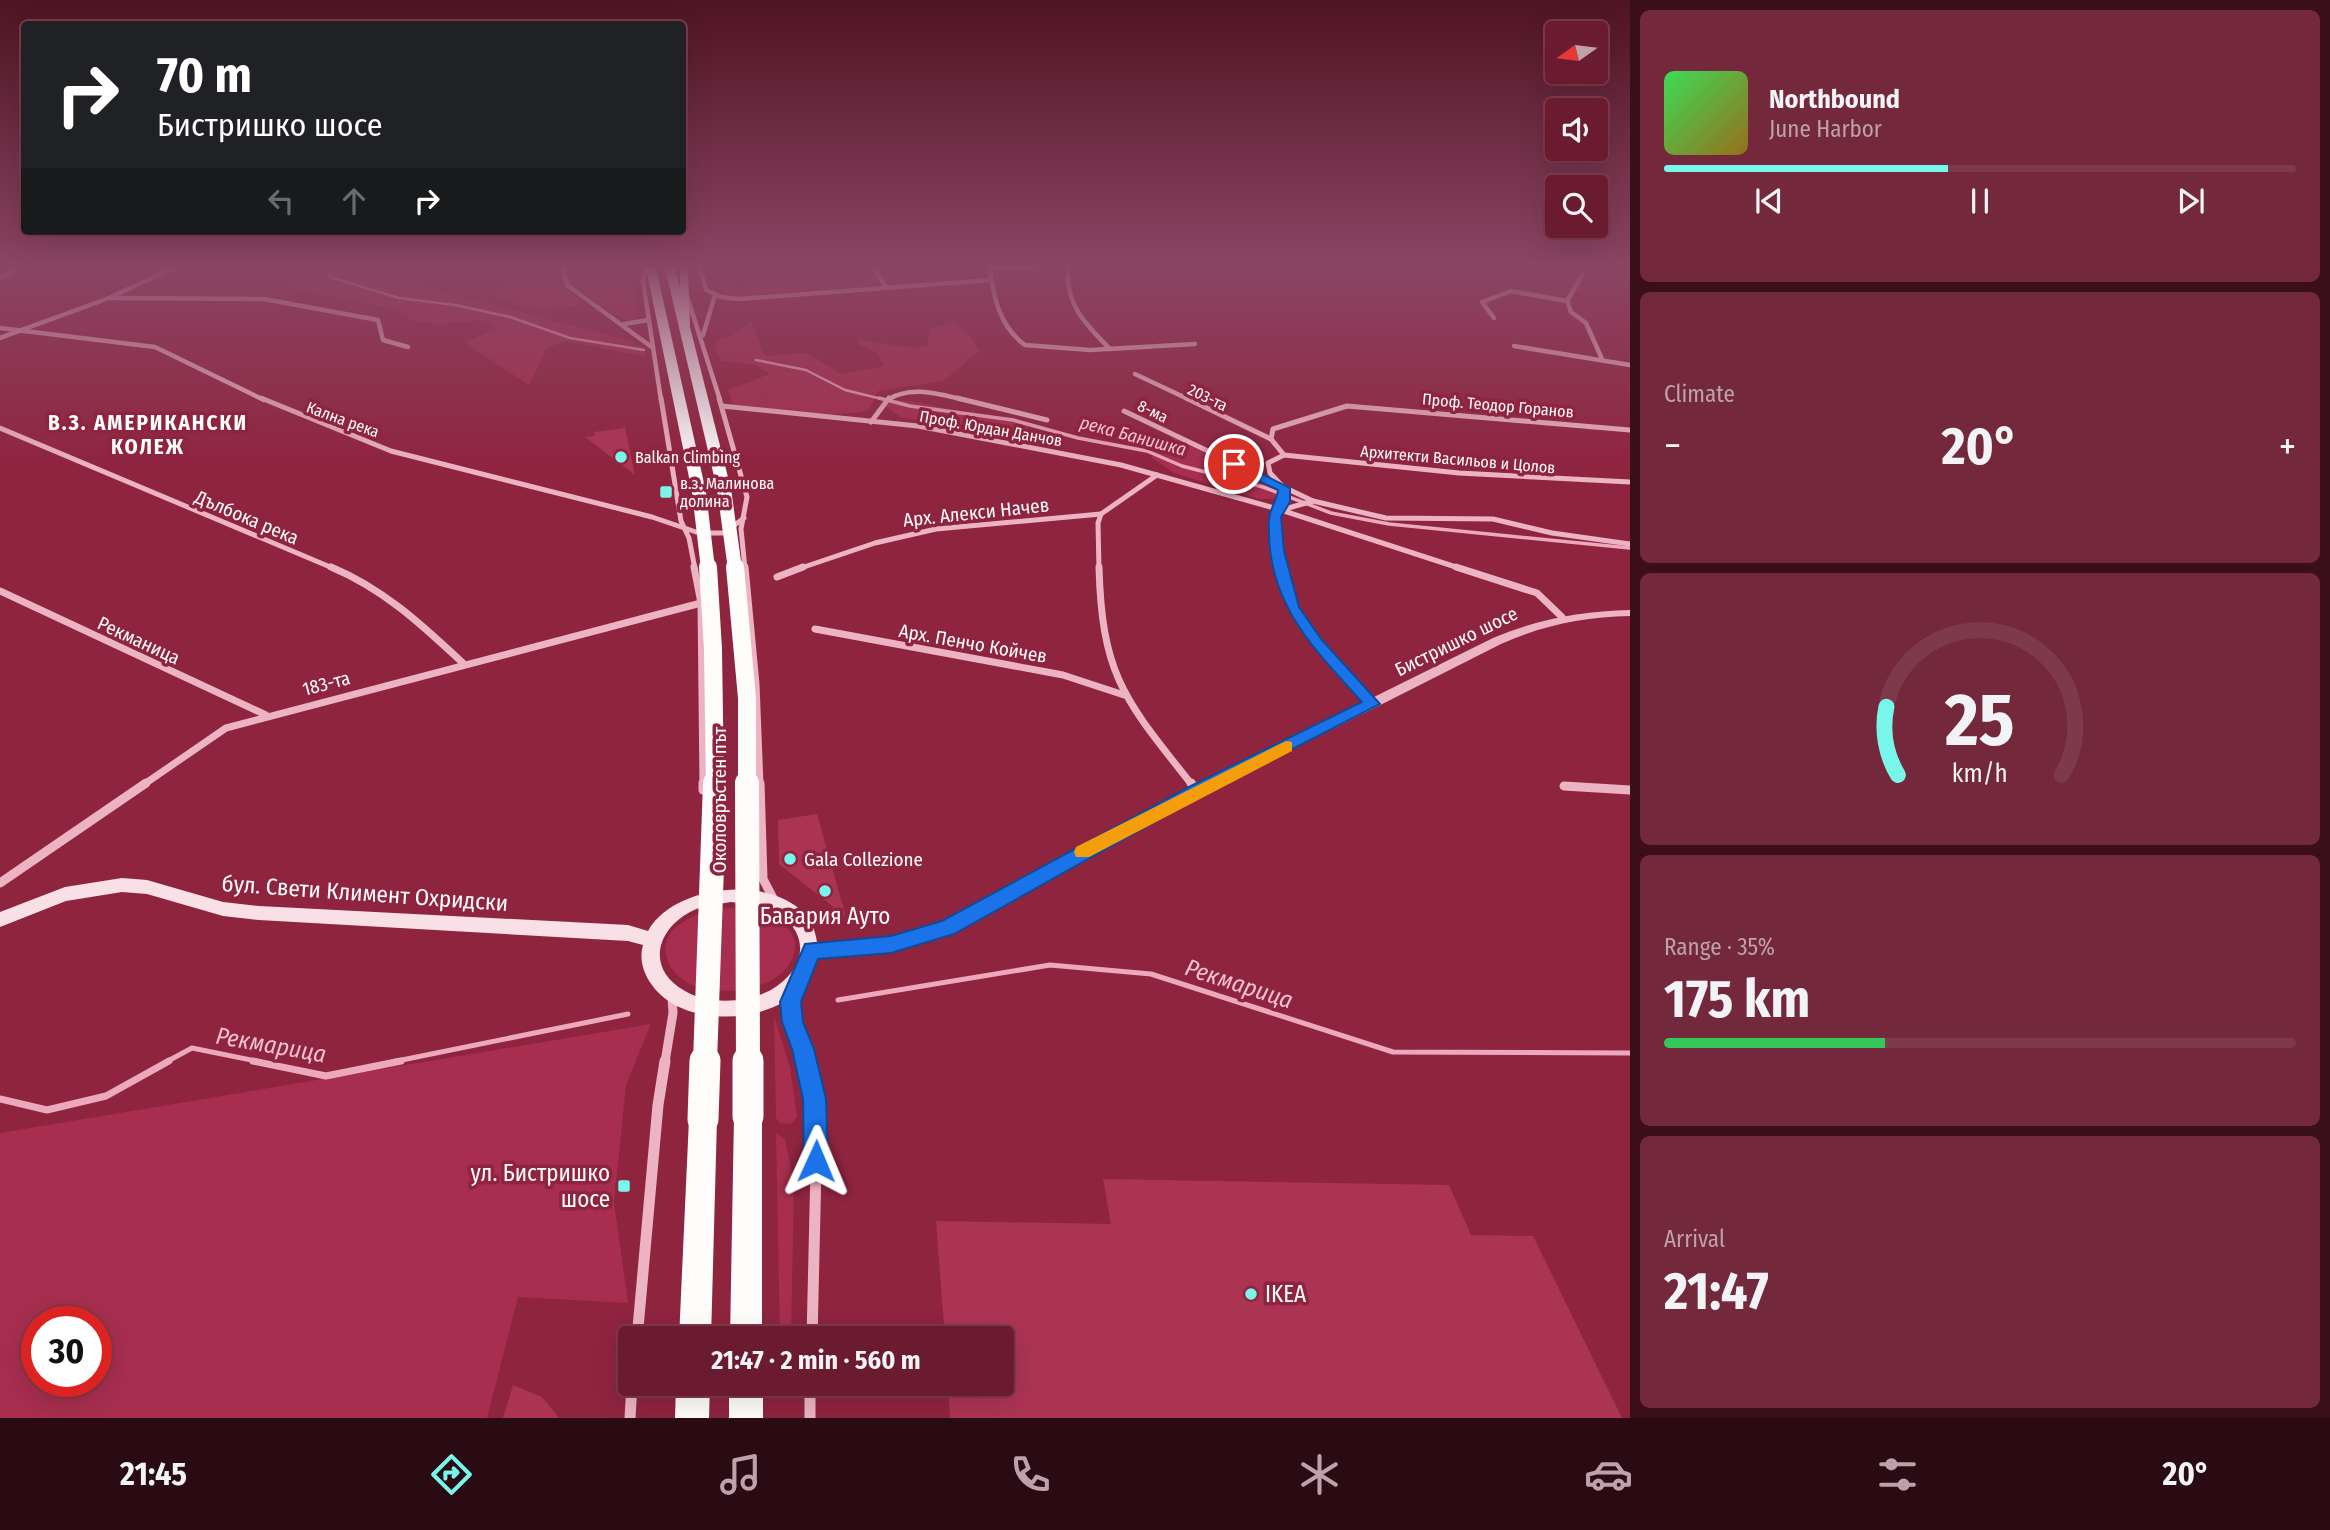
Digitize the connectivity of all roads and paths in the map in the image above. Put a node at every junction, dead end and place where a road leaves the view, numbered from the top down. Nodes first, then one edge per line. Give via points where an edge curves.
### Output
1 (37, 334) edge
2 (382, 334) edge
3 (636, 334) edge
4 (651, 334) edge
5 (666, 334) edge
6 (684, 334) edge
7 (685, 334) edge
8 (1014, 334) edge
9 (1097, 334) edge
10 (1591, 334) edge
11 (702, 336) edge
12 (685, 341) junction
13 (1195, 344) dead end
14 (1514, 345) dead end
15 (408, 346) dead end
16 (653, 348) junction
17 (1110, 349) junction
18 (1602, 359) junction
19 (1630, 365) edge
20 (1135, 374) dead end
21 (722, 406) junction
22 (1125, 411) dead end
23 (1047, 421) dead end
24 (871, 422) junction
25 (0, 428) edge
26 (1630, 430) edge
27 (1271, 439) junction
28 (1284, 455) junction
29 (1157, 475) junction
30 (1630, 482) edge
31 (1284, 488) junction
32 (1314, 501) junction
33 (1282, 506) junction
34 (1101, 514) junction
35 (744, 518) junction
36 (684, 526) junction
37 (1630, 544) edge
38 (777, 577) dead end
39 (0, 591) edge
40 (701, 603) junction
41 (1630, 612) edge
42 (1562, 617) junction
43 (815, 629) dead end
44 (464, 664) junction
45 (1124, 695) junction
46 (1372, 704) junction
47 (266, 715) junction
48 (1564, 786) dead end
49 (1197, 790) junction
50 (1630, 790) edge
51 (703, 806) dead end
52 (0, 883) edge
53 (778, 903) junction
54 (0, 920) edge
55 (650, 939) junction
56 (812, 951) junction
57 (797, 981) junction
58 (670, 993) junction
59 (637, 1326) edge
60 (695, 1326) edge
61 (746, 1326) edge
62 (812, 1326) edge
63 (631, 1396) edge
64 (693, 1396) edge
65 (746, 1396) edge
66 (810, 1396) edge
67 (630, 1418) edge
68 (692, 1418) edge
69 (746, 1418) edge
70 (810, 1418) edge

1 - 36 street, Кална река via 155,347 264,402 422,461
2 - 15 street via 383,340
3 - 16 street
4 - 16 street
5 - 60 highway, Околовръстен път, bridge via 710,567 717,699
6 - 12 highway, Околовръстен път
7 - 12 main road
8 - 17 street via 1018,341 1047,348
9 - 17 street
10 - 18 street
11 - 21 street
12 - 61 highway, Околовръстен път, bridge via 724,489 740,602 747,698
13 - 17 street
14 - 18 street
16 - 36 street
18 - 19 street
20 - 27 street, 203-та
21 - 24 street, Проф. Юрдан Данчов
21 - 35 street via 745,485
22 - 31 street, 8-ма
23 - 24 street via 941,393 909,392 889,397 878,406
24 - 29 street, Проф. Юрдан Данчов via 1007,442
25 - 44 street, Дълбока река via 362,580 401,606
26 - 27 street, Проф. Теодор Горанов via 1364,405 1283,425 1273,429
27 - 28 street
28 - 30 street, Архитекти Васильов и Цолов via 1527,478
28 - 31 street via 1268,463 1270,473
29 - 33 street, Проф. Юрдан Данчов
29 - 34 street
31 - 32 street, 8-ма
31 - 33 street
32 - 33 street via 1299,507
32 - 37 street, 8-ма via 1386,518 1493,519
33 - 42 street, Проф. Юрдан Данчов via 1538,593
33 - 46 street via 1275,517 1277,551 1292,607 1316,643
34 - 38 street, Арх. Алекси Начев via 901,535
34 - 45 street via 1098,580 1103,625
35 - 36 street, Кална река via 732,530 715,535 694,533
35 - 53 street via 742,549 756,684 763,878 766,891
36 - 40 street
39 - 47 street, Рекманица
40 - 44 street, 183-та
40 - 51 street
41 - 42 street, Бистришко шосе
42 - 46 street, Бистришко шосе via 1530,626
43 - 45 street, Арх. Пенчо Койчев via 1063,675
44 - 47 street, 183-та
45 - 49 street
46 - 49 street, Бистришко шосе
47 - 52 street, 183-та via 213,736
48 - 50 street
49 - 56 street, Бистришко шосе via 947,928 891,945
53 - 55 main road via 731,895 695,896 666,918
53 - 56 main road via 804,925
54 - 55 main road, бул. Свети Климент Охридски via 65,894 122,885 259,913 628,933
55 - 58 main road via 651,965
56 - 57 main road
57 - 58 main road via 770,1000 739,1008 690,1004
57 - 62 street via 791,1011 809,1072 817,1125
58 - 59 street via 674,1013 658,1105
63 - 67 street
64 - 68 highway
65 - 69 highway
66 - 70 street

